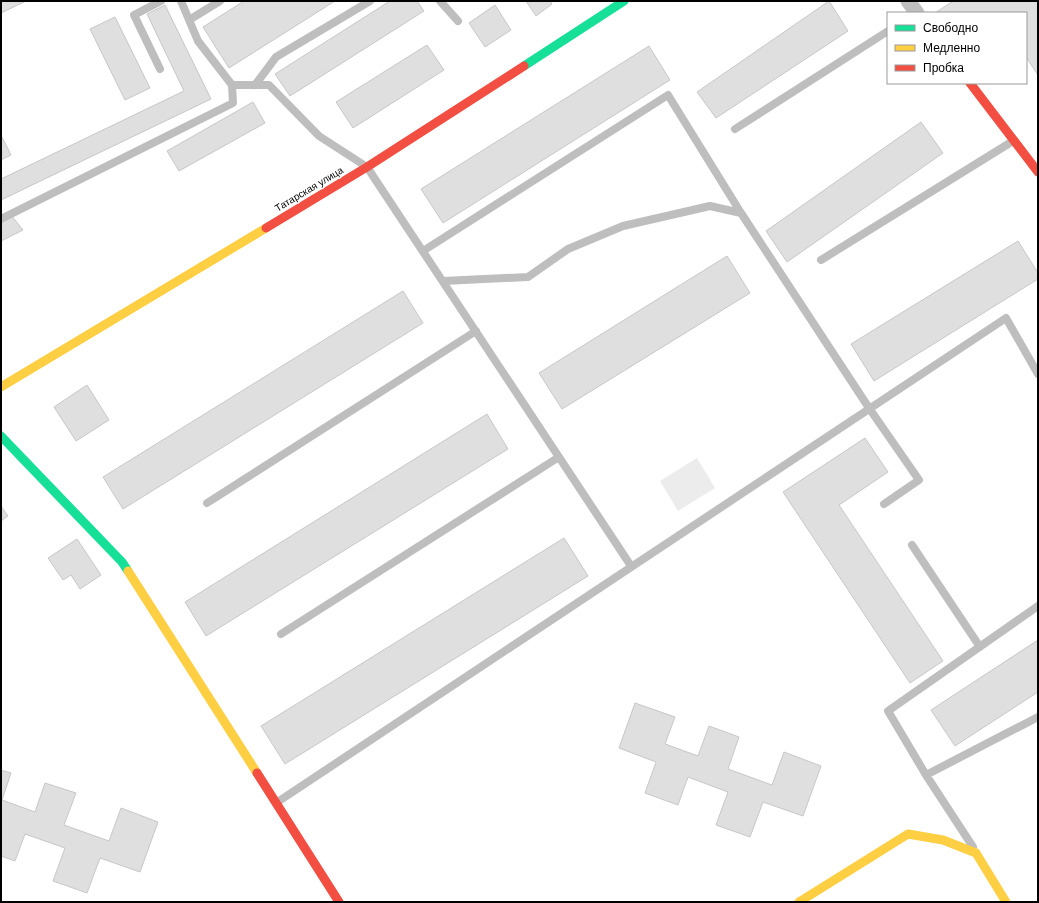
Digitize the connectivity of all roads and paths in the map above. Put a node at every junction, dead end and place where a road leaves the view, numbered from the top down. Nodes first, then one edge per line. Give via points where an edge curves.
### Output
1 (161, 1) edge
2 (181, 1) edge
3 (220, 1) edge
4 (370, 1) edge
5 (440, 1) edge
6 (624, 1) edge
7 (189, 20) junction
8 (458, 21) dead end
9 (887, 32) edge
10 (160, 69) dead end
11 (232, 84) junction
12 (971, 84) edge
13 (255, 85) junction
14 (735, 129) dead end
15 (1014, 140) junction
16 (367, 167) junction
17 (1038, 172) edge
18 (741, 213) junction
19 (1, 219) edge
20 (423, 251) junction
21 (821, 260) dead end
22 (443, 281) junction
23 (476, 332) junction
24 (1038, 374) edge
25 (1, 387) edge
26 (869, 408) junction
27 (1, 436) edge
28 (559, 457) junction
29 (207, 503) dead end
30 (884, 504) dead end
31 (912, 545) dead end
32 (632, 566) junction
33 (1038, 606) edge
34 (281, 634) dead end
35 (980, 647) junction
36 (1038, 717) edge
37 (926, 775) junction
38 (276, 803) junction
39 (976, 853) junction
40 (339, 902) edge
41 (799, 902) edge
42 (1006, 902) edge

1 - 10 lane via 134,16
2 - 7 lane
3 - 7 lane
4 - 13 lane via 276,57
5 - 8 lane
6 - 16 street, Татарская улица
7 - 11 lane via 198,41
9 - 14 lane
11 - 13 lane
11 - 19 lane via 233,103
12 - 15 street
13 - 16 lane via 268,85 319,136
15 - 17 street
15 - 21 lane
16 - 20 lane
16 - 25 street, Татарская улица
18 - 20 lane via 668,95
18 - 22 lane via 710,206 623,226 568,248 528,277
18 - 26 lane
20 - 22 lane
22 - 23 lane
23 - 28 lane
23 - 29 lane
24 - 26 lane via 1006,318
26 - 30 lane via 919,480
26 - 32 lane
27 - 38 street via 122,562
28 - 32 lane
28 - 34 lane
31 - 35 lane
32 - 38 lane
33 - 35 lane
35 - 37 lane via 888,711
36 - 37 lane
37 - 39 lane
38 - 40 street
39 - 41 street via 942,840 908,834
39 - 42 street

